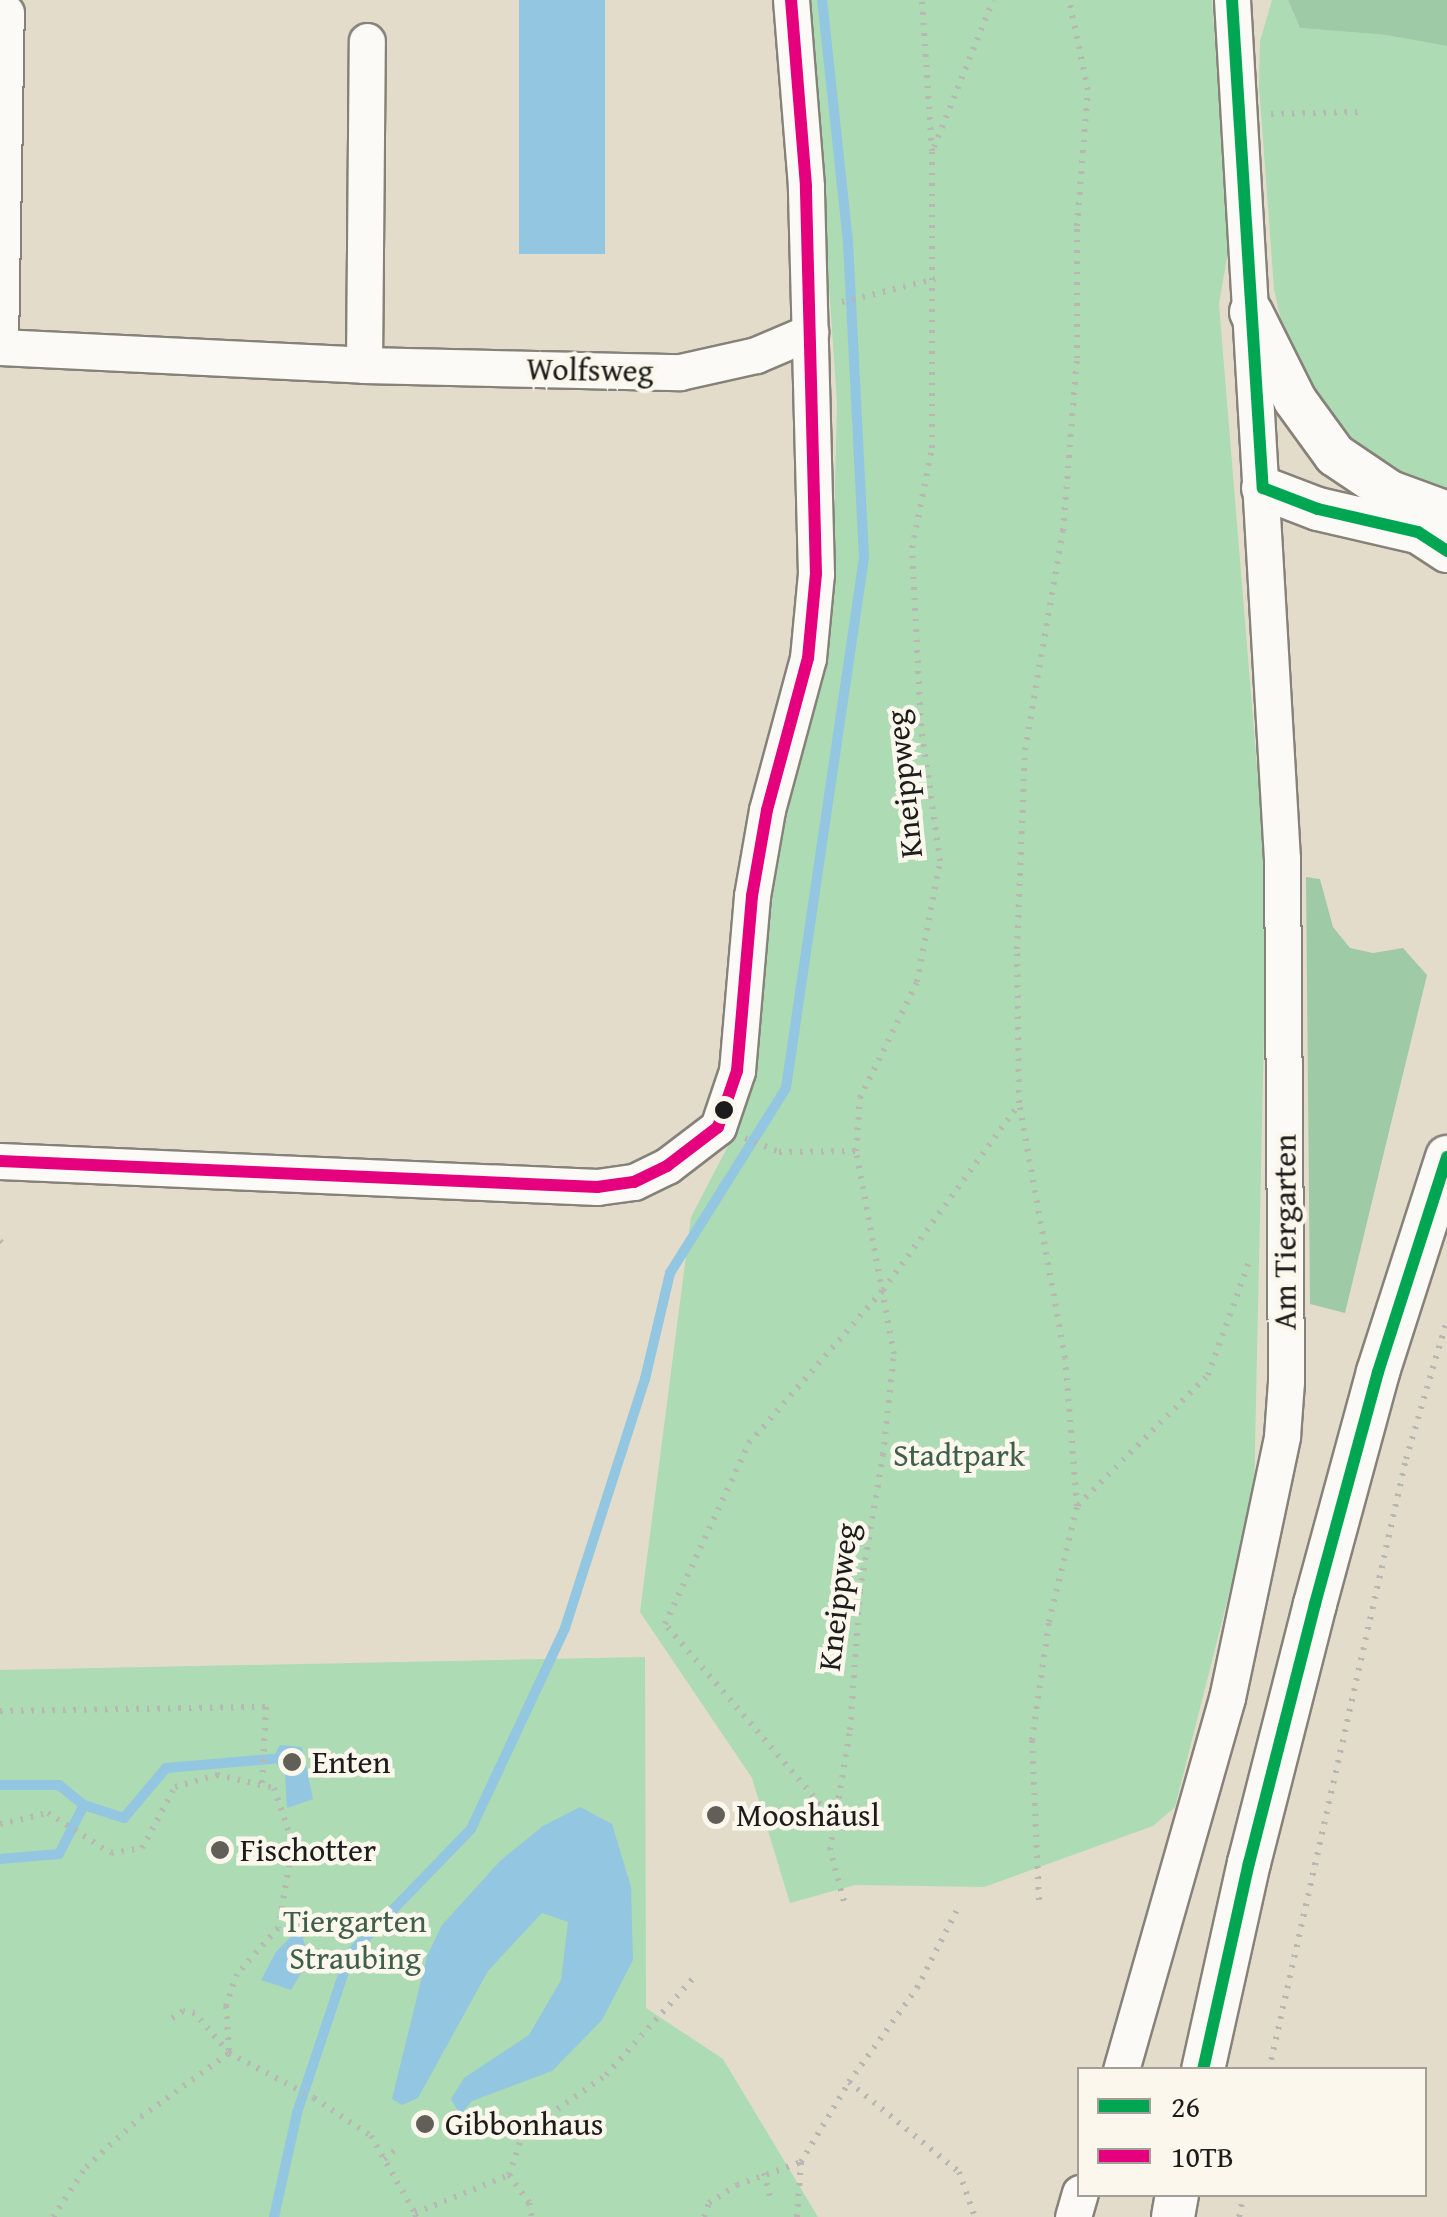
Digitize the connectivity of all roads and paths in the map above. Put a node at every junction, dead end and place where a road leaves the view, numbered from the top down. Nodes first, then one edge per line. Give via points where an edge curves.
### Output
1 (790, 0) edge
2 (922, 0) edge
3 (992, 0) edge
4 (1069, 0) edge
5 (1232, 0) edge
6 (6, 12) dead end
7 (367, 41) dead end
8 (1359, 112) dead end
9 (1240, 114) junction
10 (932, 150) junction
11 (935, 279) junction
12 (1251, 312) junction
13 (821, 319) junction
14 (0, 346) edge
15 (364, 365) junction
16 (1334, 455) junction
17 (1263, 488) junction
18 (1447, 513) edge
19 (1447, 551) edge
20 (1020, 1103) junction
21 (731, 1133) dead end
22 (856, 1151) junction
23 (0, 1161) edge
24 (1446, 1162) edge
25 (1286, 1210) junction
26 (883, 1290) junction
27 (1447, 1321) edge
28 (1077, 1506) junction
29 (0, 1712) edge
30 (262, 1784) junction
31 (834, 1821) junction
32 (0, 1824) edge
33 (1039, 1900) dead end
34 (844, 1901) dead end
35 (959, 1906) dead end
36 (696, 1976) dead end
37 (168, 2022) dead end
38 (229, 2053) junction
39 (1122, 2067) edge
40 (1204, 2067) edge
41 (1270, 2067) edge
42 (848, 2082) junction
43 (395, 2150) dead end
44 (384, 2159) junction
45 (801, 2162) junction
46 (764, 2173) junction
47 (509, 2175) junction
48 (770, 2196) dead end
49 (416, 2215) edge
50 (53, 2217) edge
51 (532, 2217) edge
52 (704, 2217) edge
53 (797, 2217) edge
54 (974, 2217) edge

1 - 13 street
2 - 10 path, Kneippweg
3 - 10 path
4 - 20 path via 1088,90 1077,226 1077,358 1063,530 1026,750 1017,949
5 - 9 street, Am Tiergarten
6 - 14 street, Wolfsweg
7 - 15 street
8 - 9 path
9 - 12 street, Am Tiergarten
10 - 11 path, Kneippweg
11 - 13 path via 870,295
11 - 22 path, Kneippweg via 932,448 912,548 922,726 940,861 917,982 860,1098
12 - 16 main road via 1294,400
12 - 17 street, Am Tiergarten
13 - 15 street, Wolfsweg via 756,355 680,372
13 - 23 street via 808,658 767,810 752,896 737,1070 718,1126 666,1166 634,1182 598,1187
14 - 15 street, Wolfsweg
16 - 17 main road
16 - 18 main road via 1390,492
17 - 19 main road via 1318,509 1418,532
17 - 25 street, Am Tiergarten via 1282,859
20 - 26 path
20 - 28 path via 1065,1358
21 - 22 path via 779,1152
22 - 26 path, Kneippweg
24 - 40 main road via 1378,1372 1325,1568
25 - 28 path via 1262,1228 1208,1375
25 - 39 street, Am Tiergarten via 1282,1436 1227,1698
26 - 31 path, Kneippweg via 894,1354
26 - 31 path via 749,1443 665,1624
27 - 41 path via 1406,1460
28 - 33 path via 1032,1740
29 - 30 path via 266,1707
30 - 32 path via 217,1775 176,1787 142,1848 111,1854 48,1813
30 - 38 path via 274,1788 293,1844 278,1928 237,1974 226,2006
31 - 34 path, Kneippweg via 830,1850
35 - 42 path via 916,1988
36 - 47 path via 606,2075 523,2133
37 - 38 path via 184,2010 195,2014
38 - 44 path via 371,2136
38 - 50 path via 86,2167
42 - 45 path
42 - 54 path via 960,2172
43 - 44 path
44 - 49 path
45 - 46 path
45 - 53 path
46 - 48 path
46 - 52 path via 709,2203
47 - 49 path
47 - 51 path

